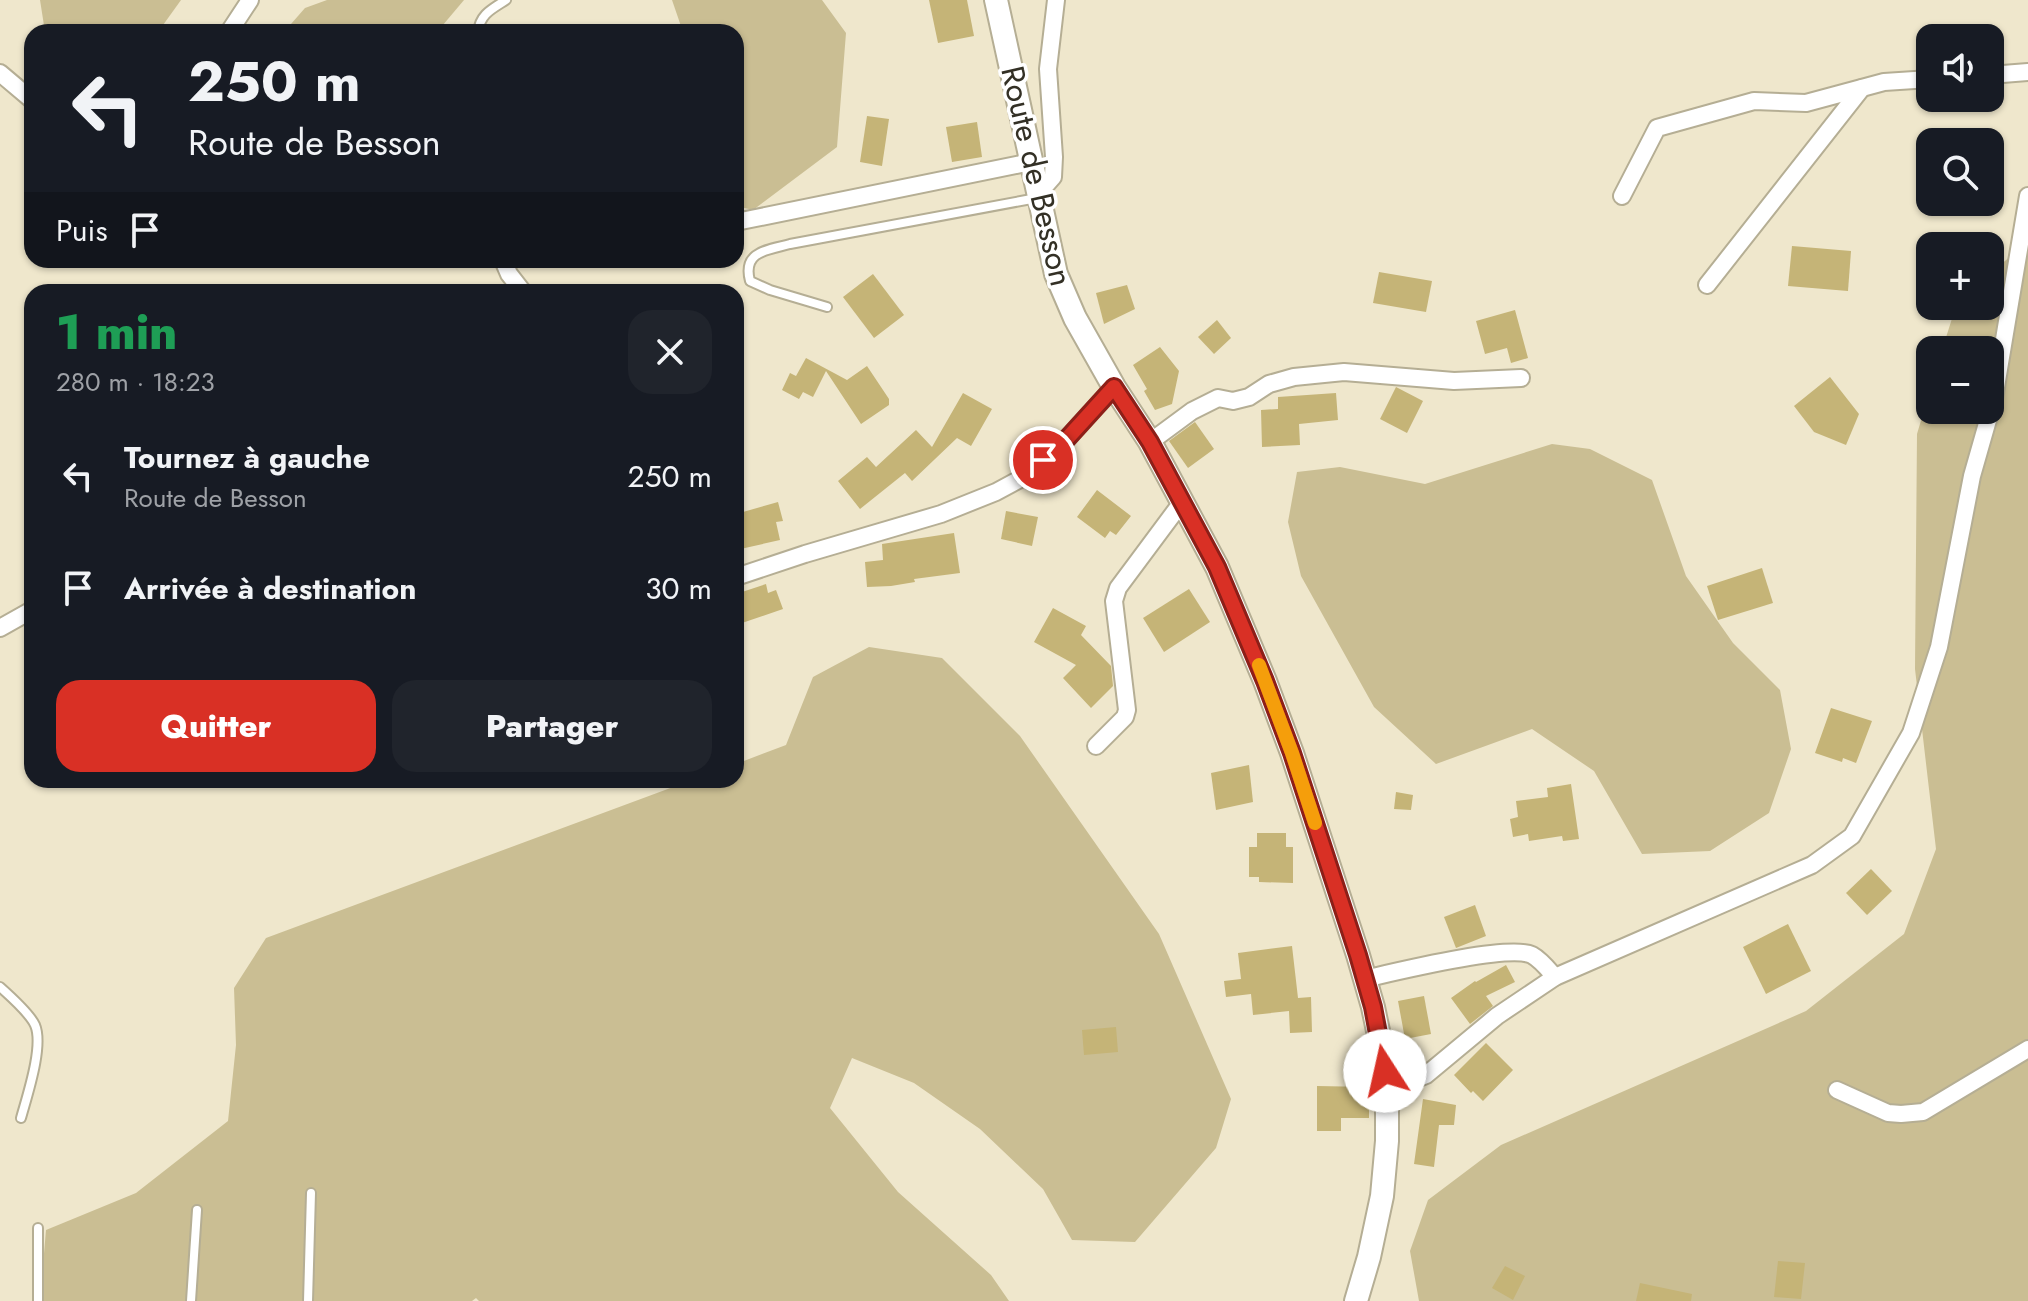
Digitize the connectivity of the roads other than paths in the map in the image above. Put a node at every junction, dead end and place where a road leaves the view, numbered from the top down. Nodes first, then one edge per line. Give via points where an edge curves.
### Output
1 (250, 0) edge
2 (506, 0) edge
3 (996, 0) edge
4 (1056, 0) edge
5 (234, 24) edge
6 (479, 24) edge
7 (2028, 72) edge
8 (0, 73) edge
9 (2004, 74) edge
10 (1916, 80) edge
11 (1862, 88) junction
12 (24, 93) edge
13 (1031, 162) junction
14 (1037, 191) junction
15 (1622, 196) dead end
16 (2028, 196) edge
17 (744, 220) edge
18 (1707, 285) dead end
19 (827, 307) dead end
20 (1521, 378) dead end
21 (1114, 387) junction
22 (1150, 442) junction
23 (1182, 502) junction
24 (744, 574) edge
25 (24, 614) edge
26 (0, 628) edge
27 (1096, 746) dead end
28 (1555, 977) junction
29 (1364, 979) junction
30 (0, 987) edge
31 (2028, 1049) edge
32 (1837, 1090) dead end
33 (1387, 1091) junction
34 (21, 1118) dead end
35 (311, 1193) dead end
36 (197, 1210) dead end
37 (38, 1228) dead end
38 (38, 1301) edge
39 (191, 1301) edge
40 (308, 1301) edge
41 (1356, 1301) edge

1 - 5 street
2 - 6 lane
3 - 13 main road, Route de Besson
4 - 14 street via 1048,69 1053,177
7 - 9 street
8 - 12 street
10 - 11 street
11 - 15 street via 1806,103 1754,101 1657,128
11 - 18 street
13 - 14 main road, Route de Besson
13 - 17 street
14 - 19 lane via 790,244 757,254 749,262 750,281
14 - 21 main road, Route de Besson via 1056,274
16 - 28 street via 1994,399 1972,476 1939,647 1911,733 1852,836 1812,865
20 - 22 street via 1454,381 1344,372 1294,377 1249,397 1218,398
21 - 22 main road, Route de Besson
21 - 24 street via 1064,442 1022,478 996,492
22 - 23 main road, Route de Besson
23 - 27 street via 1118,588 1114,601 1127,710
23 - 29 main road, Route de Besson via 1217,567 1265,681
25 - 26 street
28 - 29 street via 1530,954 1508,952
28 - 33 street via 1497,1016 1426,1075
29 - 33 main road, Route de Besson
30 - 34 lane via 35,1025 37,1056
31 - 32 street via 1923,1112 1888,1113
33 - 41 main road, Route de Besson via 1382,1196
35 - 40 lane
36 - 39 lane
37 - 38 lane

